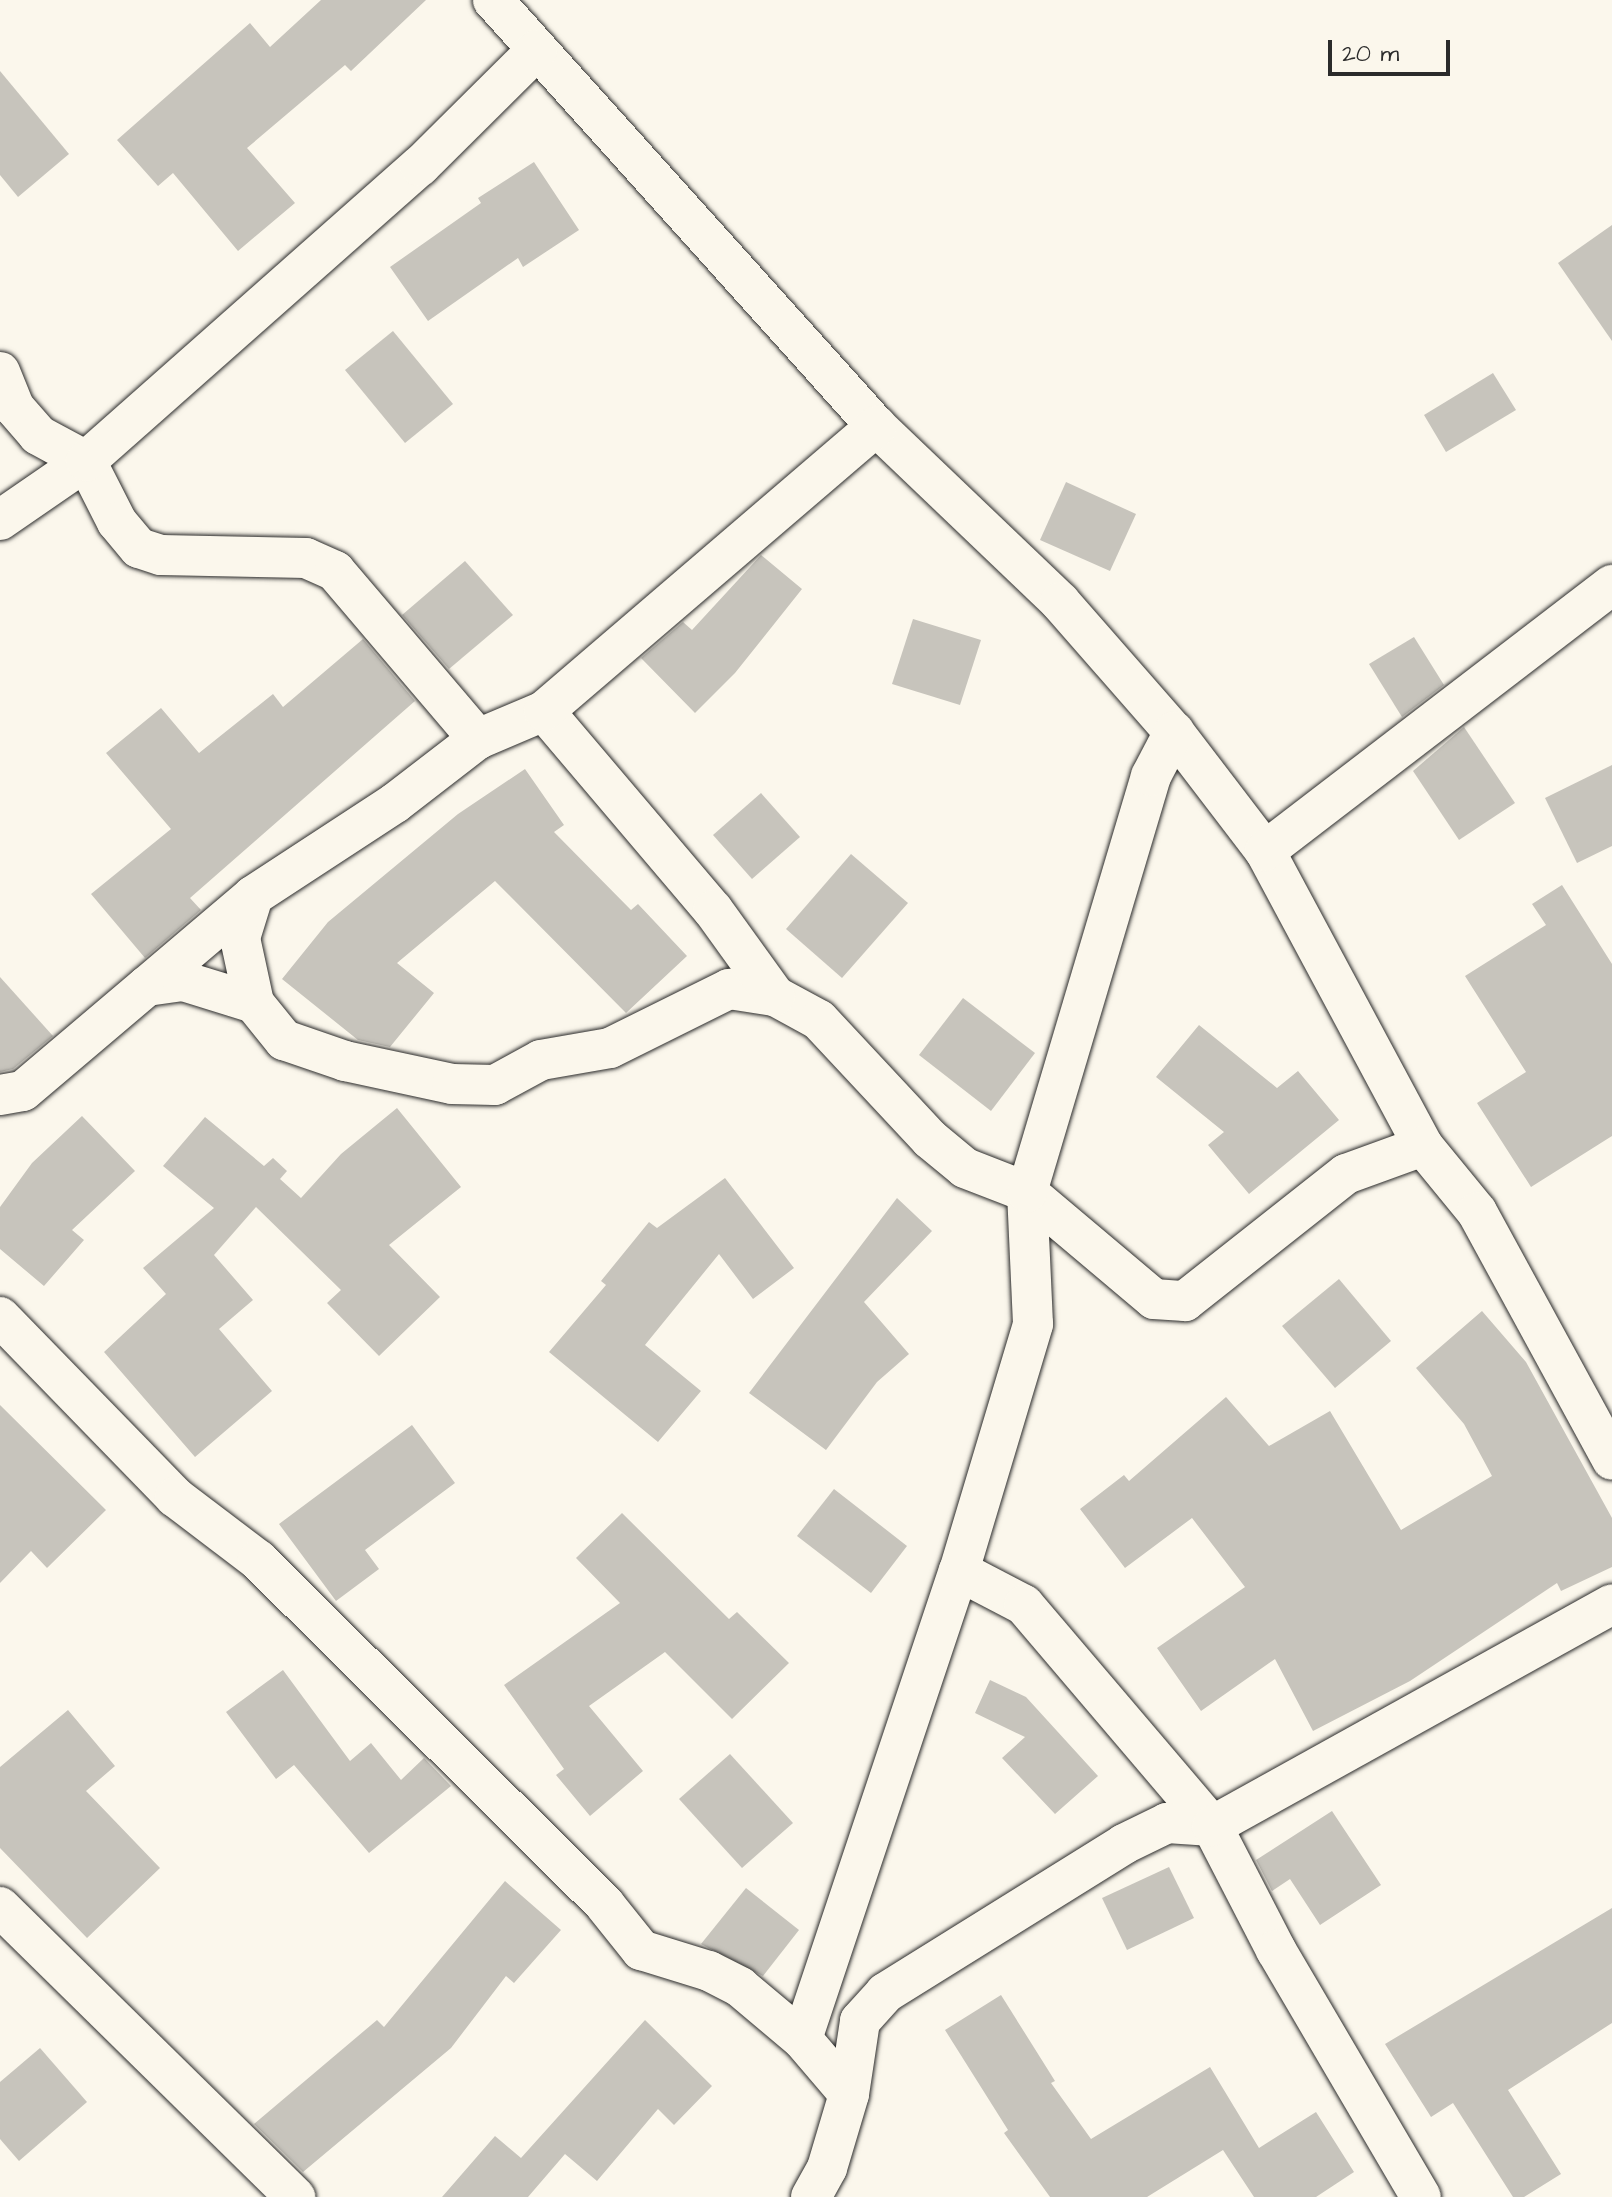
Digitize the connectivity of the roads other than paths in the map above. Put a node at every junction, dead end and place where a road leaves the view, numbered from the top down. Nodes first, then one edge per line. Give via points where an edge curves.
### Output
1 (493, 0) edge
2 (537, 50) junction
3 (0, 372) edge
4 (876, 426) junction
5 (86, 461) junction
6 (0, 520) edge
7 (1612, 585) edge
8 (544, 711) junction
9 (1174, 732) junction
10 (478, 739) junction
11 (1265, 851) junction
12 (253, 896) junction
13 (147, 986) junction
14 (775, 996) junction
15 (254, 1003) junction
16 (0, 1095) edge
17 (1423, 1146) junction
18 (1027, 1192) junction
19 (0, 1317) edge
20 (1612, 1460) edge
21 (959, 1571) junction
22 (1612, 1604) edge
23 (1212, 1826) junction
24 (0, 1907) edge
25 (860, 2021) junction
26 (802, 2039) junction
27 (849, 2094) junction
28 (295, 2197) edge
29 (811, 2197) edge
30 (1421, 2197) edge

1 - 2 street
2 - 4 street
2 - 5 street via 420,166
3 - 5 street via 14,407 38,435
4 - 8 street
4 - 9 street via 1060,602
5 - 6 street
5 - 10 street via 117,522 139,548 161,555 306,558 335,571
7 - 11 street
8 - 10 street
8 - 14 street via 713,910
9 - 11 street
9 - 18 street via 1151,776
10 - 12 street via 395,803
11 - 17 street
12 - 13 street
12 - 15 street via 240,938
13 - 15 street via 183,981
13 - 16 street via 23,1091
14 - 15 street via 729,989 610,1048 541,1060 495,1085 452,1084 345,1061 284,1040
14 - 18 street via 819,1020 930,1139 965,1168
17 - 18 street via 1346,1174 1185,1301 1154,1299
17 - 20 street via 1477,1212
18 - 21 street via 1033,1324
19 - 26 street via 175,1497 280,1582 605,1905 641,1950 709,1971 740,1987
21 - 23 street via 1024,1605
21 - 26 street
22 - 23 street
23 - 25 street via 1167,1823 1124,1844 885,1993
23 - 30 street via 1276,1950
24 - 28 street
25 - 26 street
25 - 27 street
26 - 27 street
27 - 29 street via 827,2168

